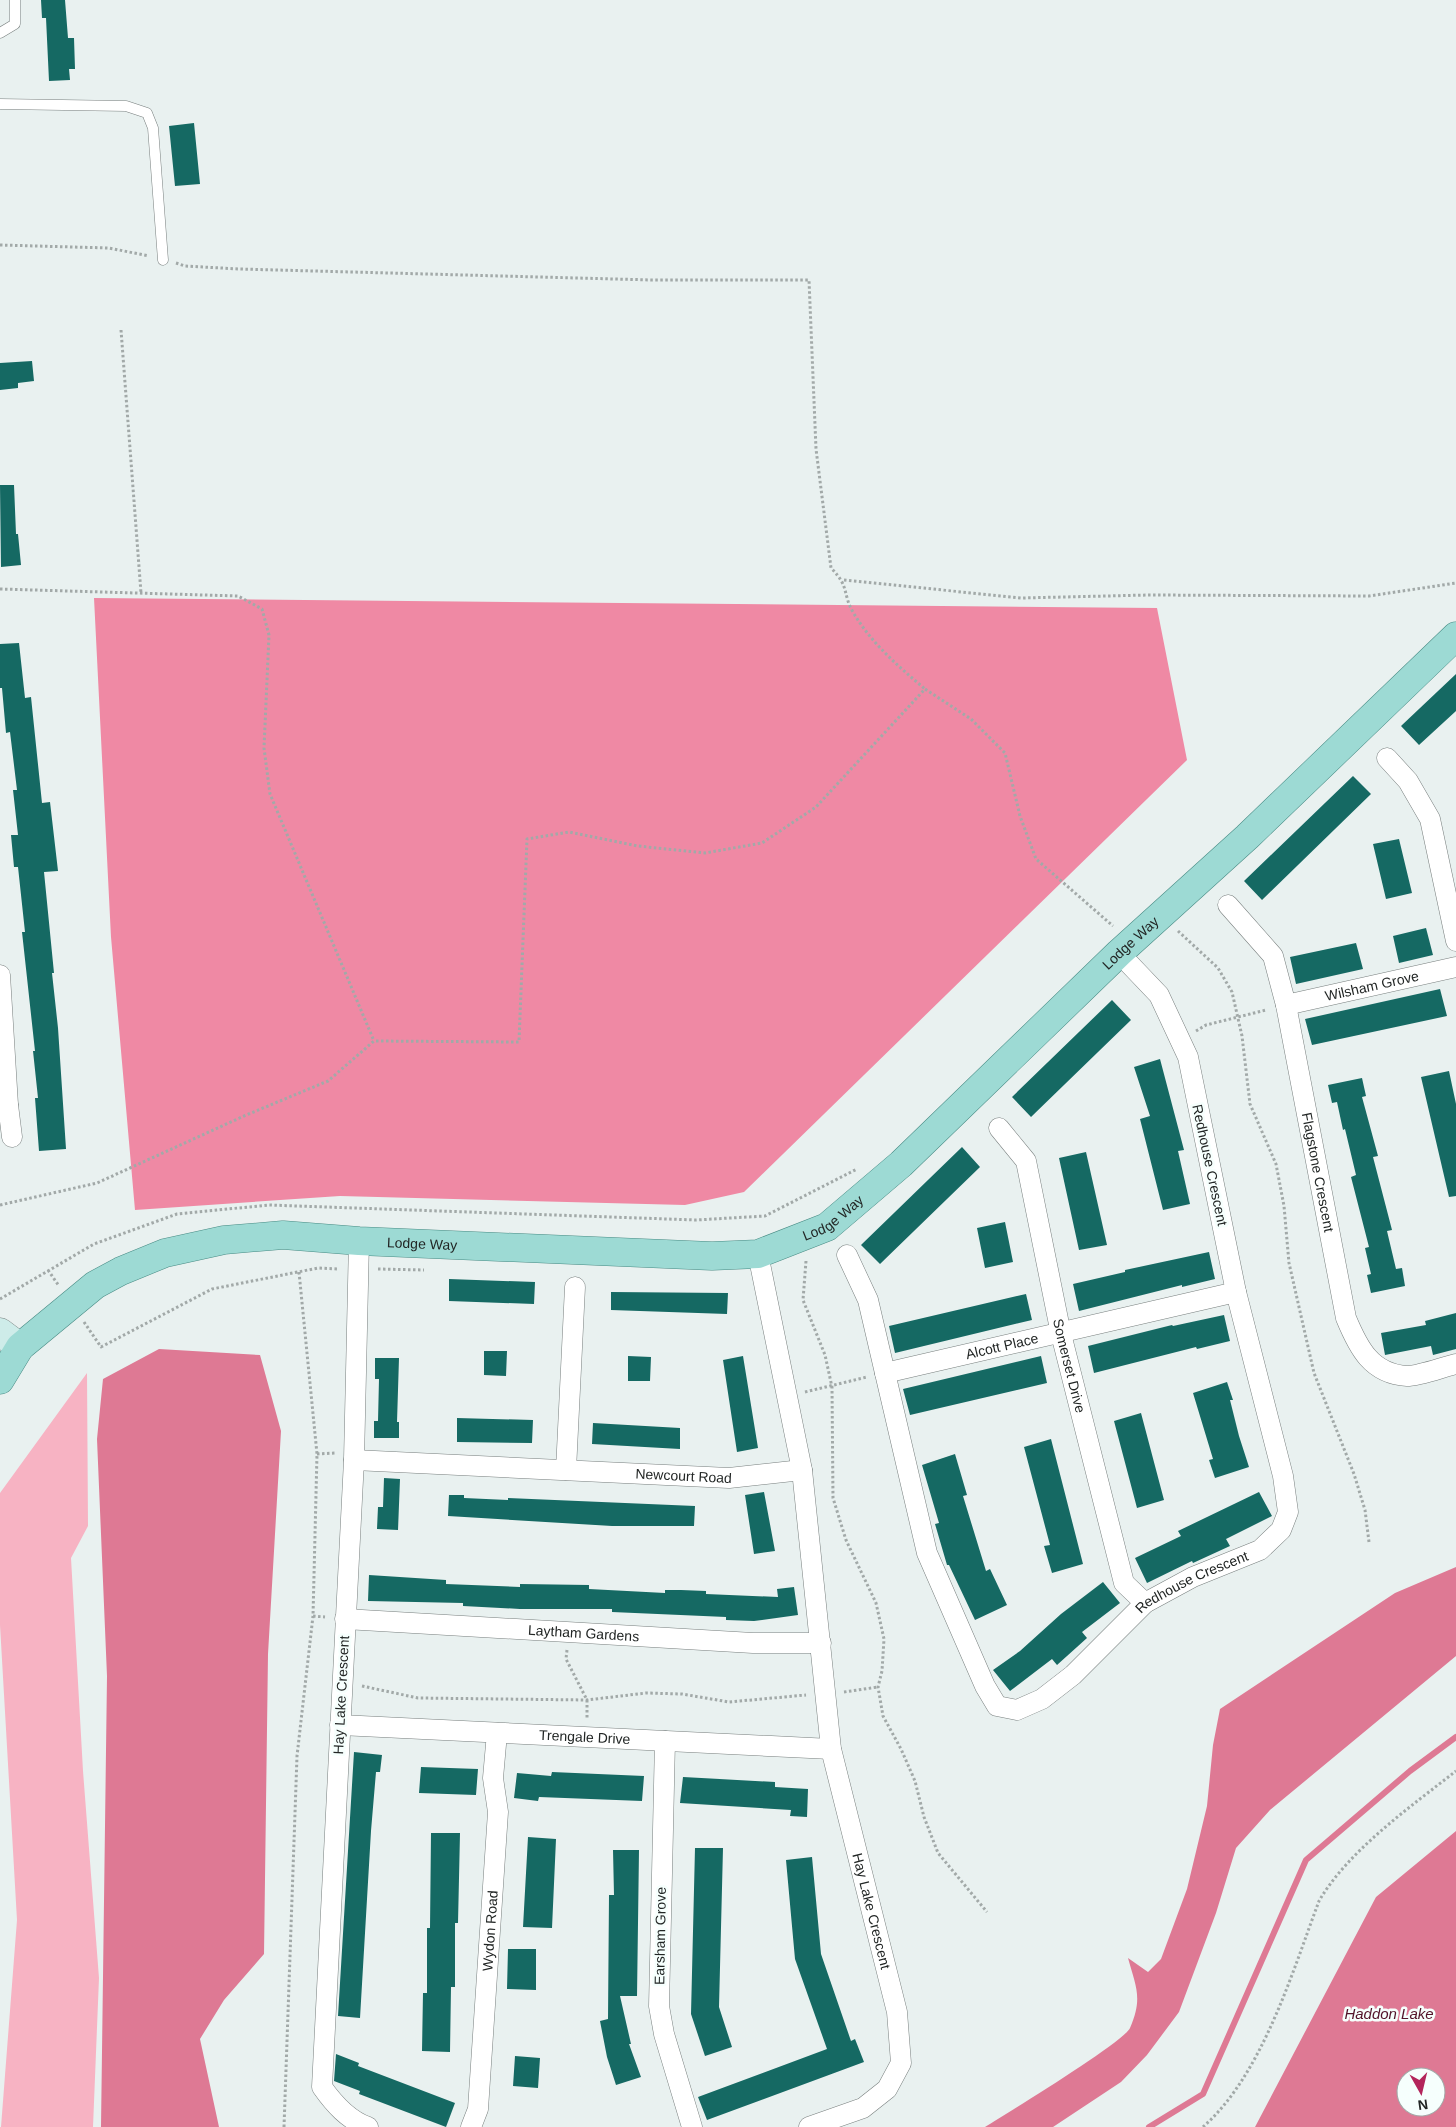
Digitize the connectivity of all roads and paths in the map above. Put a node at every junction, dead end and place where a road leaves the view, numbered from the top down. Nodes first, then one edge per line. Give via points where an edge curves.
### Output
1 (15, 0) edge
2 (0, 33) edge
3 (0, 104) edge
4 (0, 245) edge
5 (163, 260) junction
6 (121, 330) dead end
7 (843, 580) junction
8 (1456, 584) edge
9 (0, 589) edge
10 (141, 593) junction
11 (1456, 636) edge
12 (924, 689) junction
13 (1387, 758) dead end
14 (1228, 905) dead end
15 (1121, 920) dead end
16 (1185, 925) dead end
17 (1178, 932) junction
18 (1114, 938) junction
19 (1171, 938) dead end
20 (1456, 941) edge
21 (1456, 967) edge
22 (0, 975) edge
23 (1286, 1005) junction
24 (1236, 1018) junction
25 (1180, 1040) junction
26 (374, 1041) junction
27 (4, 1106) edge
28 (999, 1128) dead end
29 (12, 1137) dead end
30 (862, 1166) dead end
31 (0, 1205) edge
32 (359, 1241) junction
33 (758, 1254) junction
34 (847, 1255) dead end
35 (798, 1259) dead end
36 (358, 1269) junction
37 (48, 1270) junction
38 (428, 1270) dead end
39 (299, 1272) junction
40 (575, 1287) dead end
41 (1236, 1292) junction
42 (0, 1299) edge
43 (72, 1304) junction
44 (1061, 1334) junction
45 (10, 1339) edge
46 (1456, 1364) edge
47 (885, 1373) junction
48 (0, 1380) edge
49 (832, 1386) junction
50 (787, 1396) junction
51 (354, 1460) junction
52 (566, 1470) junction
53 (802, 1470) junction
54 (1370, 1542) dead end
55 (1144, 1603) junction
56 (313, 1616) junction
57 (345, 1619) junction
58 (568, 1632) junction
59 (821, 1643) junction
60 (342, 1682) junction
61 (878, 1687) junction
62 (826, 1694) junction
63 (587, 1700) junction
64 (340, 1726) junction
65 (497, 1733) junction
66 (588, 1737) junction
67 (664, 1741) junction
68 (831, 1749) junction
69 (1456, 1771) edge
70 (987, 1912) dead end
71 (284, 2127) edge
72 (368, 2127) edge
73 (470, 2127) edge
74 (692, 2127) edge
75 (809, 2127) edge
76 (1203, 2127) edge

1 - 2 lane via 15,24
3 - 5 lane via 126,106 147,113 153,128
4 - 5 path via 109,248
5 - 7 path via 185,266 249,269 652,280 809,280 816,449 831,568
6 - 10 path
7 - 8 path via 1021,598 1369,596
7 - 12 path via 852,611 885,654
9 - 10 path
10 - 26 path via 238,596 262,609 269,635 264,748 270,794
11 - 18 main road, Lodge Way via 1247,837
12 - 18 path via 971,718 1005,753 1020,816 1036,859
12 - 26 path via 816,807 762,843 704,853 638,846 569,832 527,839 519,1042
13 - 20 street via 1408,781 1430,819
14 - 23 street, Flagstone Crescent via 1273,956
15 - 18 path
16 - 17 path
17 - 19 path
17 - 24 path via 1218,968 1232,992
18 - 25 street, Redhouse Crescent via 1159,995
18 - 33 main road, Lodge Way via 901,1164 827,1227
21 - 23 street, Wilsham Grove
22 - 27 street
23 - 24 path
23 - 46 street, Flagstone Crescent via 1346,1318 1358,1347 1378,1368 1407,1376
24 - 25 path via 1206,1025
24 - 54 path via 1242,1036 1250,1104 1276,1164 1289,1263 1314,1373 1354,1474
25 - 41 street, Redhouse Crescent via 1188,1057
26 - 31 path via 328,1081 97,1183
27 - 29 street
28 - 44 street, Somerset Drive via 1026,1161
30 - 37 path via 765,1216 696,1220 269,1205 178,1214 94,1244
32 - 33 main road, Lodge Way via 712,1256
32 - 36 street, Hay Lake Crescent
32 - 43 main road, Lodge Way via 283,1235 224,1240 165,1253 121,1271 95,1285
33 - 50 street, Hay Lake Crescent
34 - 47 street, Redhouse Crescent via 868,1300
35 - 49 path via 807,1256 803,1300 825,1355
36 - 38 path
36 - 39 path via 318,1268
36 - 51 street, Hay Lake Crescent
37 - 42 path
37 - 43 path
39 - 43 path via 212,1289 101,1347
39 - 56 path via 316,1454
40 - 52 street
41 - 44 street, Alcott Place
41 - 55 street, Redhouse Crescent via 1283,1476 1288,1512 1281,1530 1260,1550 1193,1577
43 - 45 main road, Lodge Way
44 - 47 street, Alcott Place
44 - 55 street, Somerset Drive via 1124,1583
45 - 48 main road, Lodge Way
47 - 49 path
47 - 55 street, Redhouse Crescent via 927,1553 985,1686 997,1706 1017,1710 1042,1699 1073,1675
49 - 50 path
49 - 61 path via 833,1498 846,1540 876,1604 884,1639
50 - 53 street, Hay Lake Crescent
51 - 52 street, Newcourt Road
51 - 57 street, Hay Lake Crescent
52 - 53 street, Newcourt Road via 729,1478
53 - 59 street, Hay Lake Crescent
56 - 57 path
56 - 71 path via 298,1756
57 - 58 street, Laytham Gardens
57 - 60 street, Hay Lake Crescent
58 - 59 street, Laytham Gardens via 753,1643
58 - 63 path via 566,1659
59 - 62 street, Hay Lake Crescent
60 - 63 path via 418,1698
60 - 64 street, Hay Lake Crescent
61 - 62 path
61 - 70 path via 883,1716 915,1781 938,1853
62 - 63 path via 729,1702 682,1694 646,1693
62 - 68 street, Hay Lake Crescent
63 - 66 path
64 - 65 street, Trengale Drive
64 - 72 street, Hay Lake Crescent via 322,2087 336,2106
65 - 66 street, Trengale Drive
65 - 73 street, Wydon Road via 494,1778 498,1812 478,2109
66 - 67 street, Trengale Drive
67 - 68 street, Trengale Drive
67 - 74 street, Earsham Grove via 659,2006 664,2034
68 - 75 street, Hay Lake Crescent via 897,2012 900,2063 888,2089 863,2108
69 - 76 path via 1350,1859 1331,1881 1319,1901 1265,2039 1218,2114

